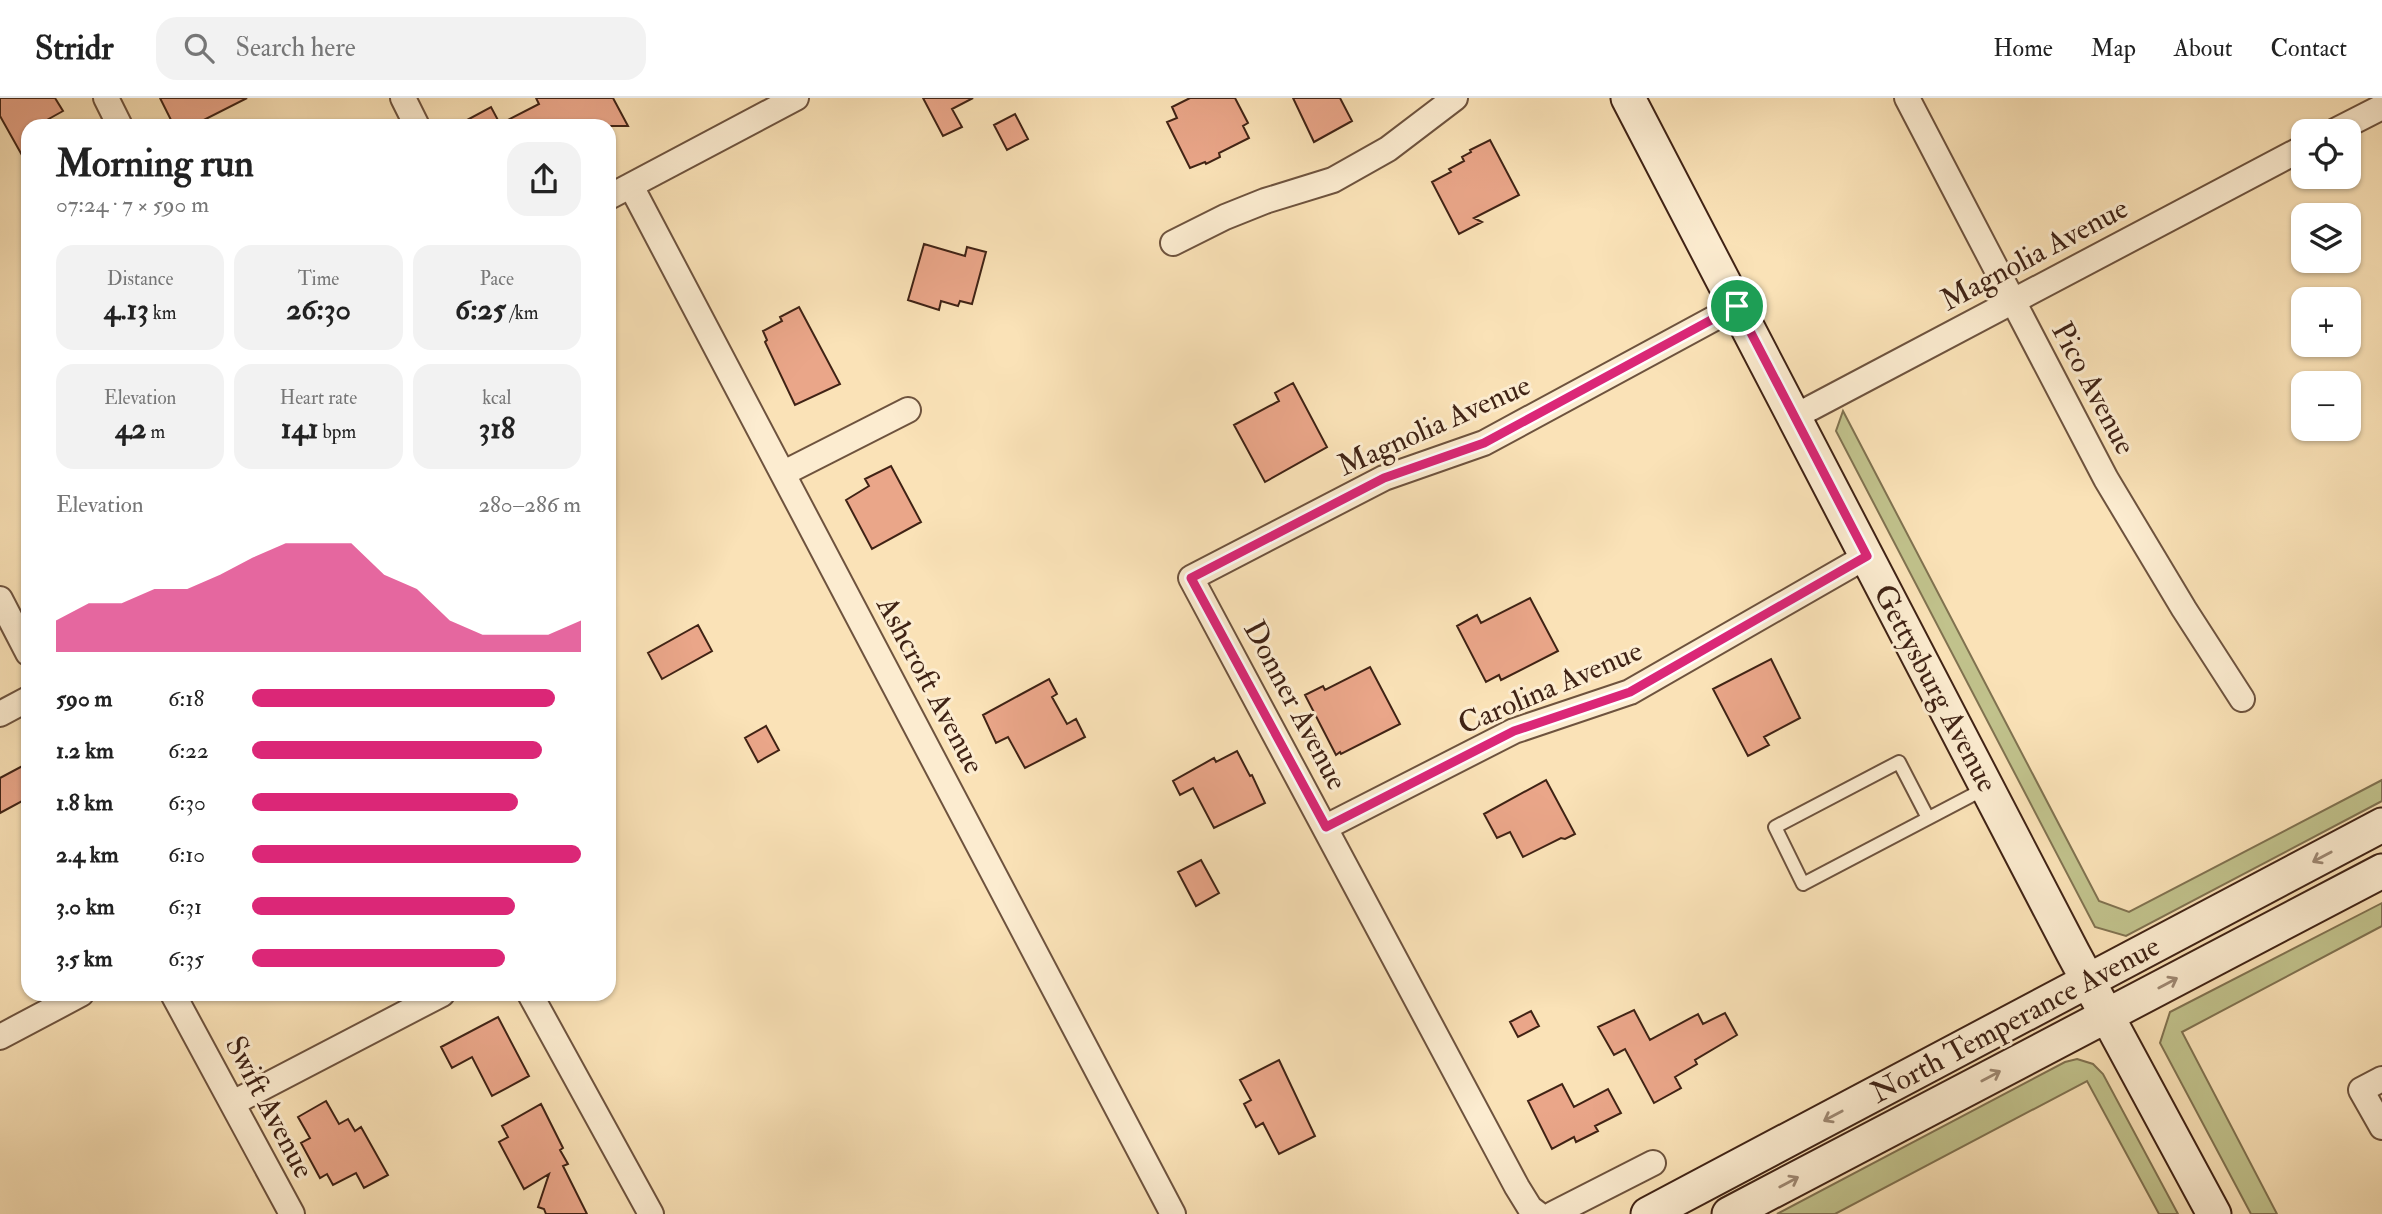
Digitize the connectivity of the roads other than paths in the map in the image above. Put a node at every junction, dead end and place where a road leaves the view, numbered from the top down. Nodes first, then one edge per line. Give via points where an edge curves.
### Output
1 (106, 98) edge
2 (403, 98) edge
3 (796, 98) edge
4 (1455, 98) edge
5 (1628, 98) edge
6 (1907, 98) edge
7 (2382, 107) edge
8 (116, 119) edge
9 (414, 119) edge
10 (2358, 119) edge
11 (2291, 154) edge
12 (631, 186) junction
13 (616, 194) edge
14 (1173, 243) dead end
15 (2013, 300) junction
16 (1737, 306) junction
17 (908, 410) dead end
18 (1794, 416) junction
19 (784, 473) junction
20 (1867, 556) junction
21 (1191, 578) joint
22 (0, 599) edge
23 (21, 640) edge
24 (2242, 699) dead end
25 (21, 703) edge
26 (0, 714) edge
27 (1988, 787) junction
28 (1928, 818) junction
29 (2382, 825) edge
30 (1326, 827) junction
31 (2382, 871) edge
32 (2088, 980) junction
33 (69, 1001) edge
34 (177, 1001) edge
35 (429, 1001) edge
36 (534, 1001) edge
37 (2107, 1015) junction
38 (0, 1037) edge
39 (2372, 1084) edge
40 (233, 1103) junction
41 (2382, 1127) edge
42 (1653, 1163) dead end
43 (292, 1214) edge
44 (651, 1214) edge
45 (1172, 1214) edge
46 (1538, 1214) edge
47 (1553, 1214) edge
48 (1648, 1214) edge
49 (1729, 1214) edge
50 (2214, 1214) edge

1 - 8 street
2 - 9 street
3 - 12 street
4 - 14 street via 1388,149 1333,180 1224,217
5 - 16 main road, Gettysburg Avenue
6 - 15 street, Pico Avenue
7 - 10 street
11 - 15 street, Magnolia Avenue
12 - 13 street
12 - 19 street, Ashcroft Avenue
15 - 18 street, Magnolia Avenue
15 - 24 street, Pico Avenue via 2106,479
16 - 18 main road, Gettysburg Avenue
16 - 21 street, Magnolia Avenue via 1484,443 1384,478
17 - 19 street
18 - 20 main road, Gettysburg Avenue
19 - 45 street, Ashcroft Avenue
20 - 27 main road, Gettysburg Avenue
20 - 30 street, Carolina Avenue via 1630,692 1514,731
21 - 30 street, Donner Avenue
22 - 23 street
25 - 26 street
27 - 28 lane
27 - 32 main road, Gettysburg Avenue
28 - 28 lane via 1803,884 1775,827 1899,762
29 -> 32 main road, North Temperance Avenue
30 - 46 street, Donner Avenue via 1517,1187
37 -> 31 main road, North Temperance Avenue
32 - 37 main road, Gettysburg Avenue
32 -> 48 main road, North Temperance Avenue
33 - 38 street
34 - 40 street, Swift Avenue
35 - 40 street
36 - 44 street
49 -> 37 main road, North Temperance Avenue
37 - 50 main road, Gettysburg Avenue
39 - 41 street
40 - 43 street, Swift Avenue
42 - 47 street

